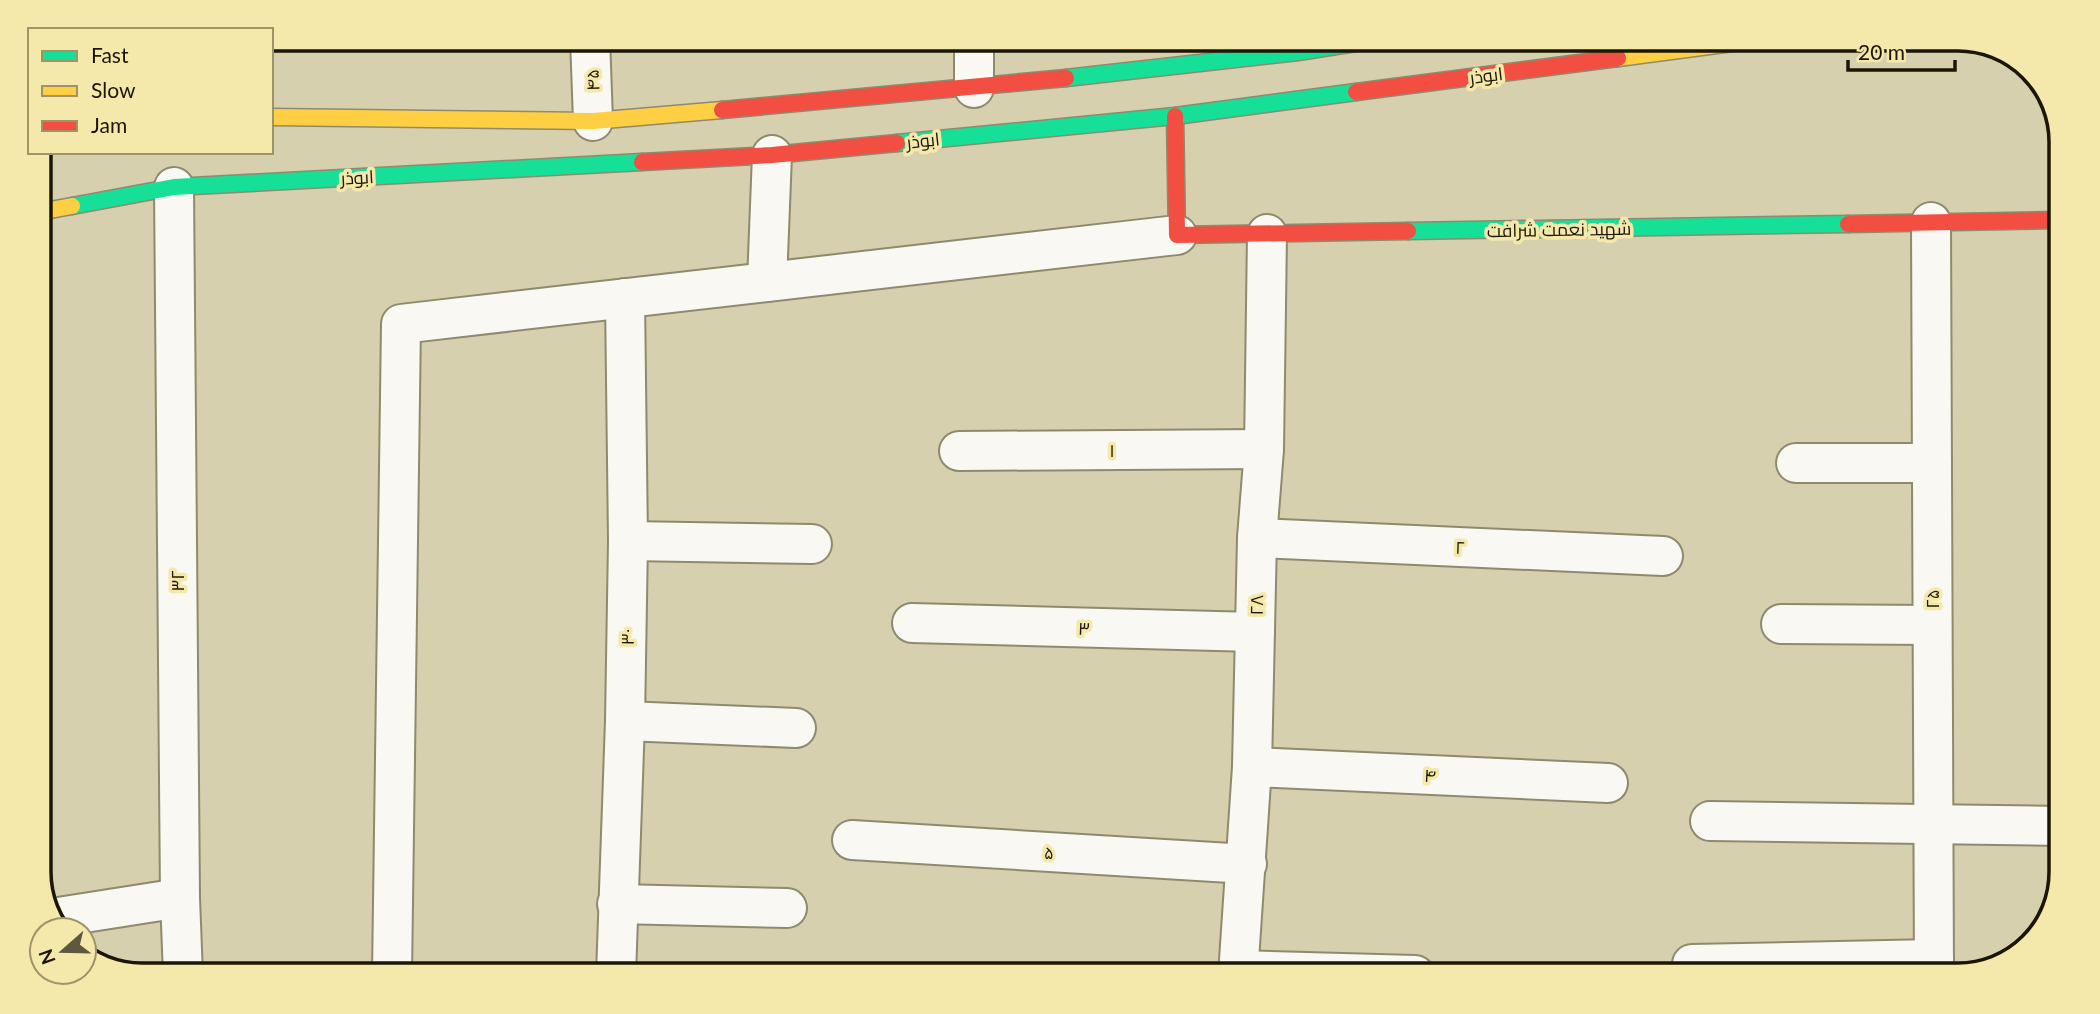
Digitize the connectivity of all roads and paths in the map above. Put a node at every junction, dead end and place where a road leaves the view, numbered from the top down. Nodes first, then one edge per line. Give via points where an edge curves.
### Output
1 (590, 51) edge
2 (974, 51) edge
3 (1253, 51) edge
4 (1671, 51) edge
5 (974, 88) junction
6 (1175, 116) junction
7 (273, 117) edge
8 (593, 121) junction
9 (772, 155) junction
10 (174, 187) junction
11 (51, 210) edge
12 (2049, 220) edge
13 (1931, 222) junction
14 (1267, 234) junction
15 (1177, 235) junction
16 (767, 282) junction
17 (625, 298) junction
18 (1264, 449) junction
19 (959, 451) dead end
20 (1796, 463) dead end
21 (1932, 463) junction
22 (1257, 538) junction
23 (628, 541) junction
24 (812, 544) dead end
25 (1663, 556) dead end
26 (912, 623) dead end
27 (1780, 624) dead end
28 (1932, 625) junction
29 (1255, 632) junction
30 (625, 721) junction
31 (796, 727) dead end
32 (1252, 767) junction
33 (1608, 783) dead end
34 (1710, 821) dead end
35 (1933, 823) junction
36 (2049, 826) edge
37 (852, 840) dead end
38 (1247, 863) junction
39 (180, 898) junction
40 (617, 904) junction
41 (787, 908) dead end
42 (65, 916) edge
43 (183, 963) edge
44 (392, 963) edge
45 (616, 963) edge
46 (1239, 963) edge
47 (1934, 963) edge

1 - 8 street, ۴۵
2 - 5 street
3 - 5 main road
4 - 6 main road, ابوذر
5 - 8 main road
6 - 9 main road, ابوذر
6 - 15 main road
7 - 8 main road
9 - 10 main road, ابوذر
9 - 16 street
10 - 11 main road, ابوذر
10 - 39 street, ۳۲
12 - 13 main road, شهید نعمت شرافت
13 - 14 main road, شهید نعمت شرافت
13 - 21 street, ۲۵
14 - 15 main road, شهید نعمت شرافت
14 - 18 street, ۲۸
15 - 16 street
16 - 17 street
17 - 23 street, ۳۰
17 - 44 street via 401,324
18 - 19 street, ۱
18 - 22 street, ۲۸
20 - 21 street
21 - 28 street, ۲۵
22 - 25 street, ۲
22 - 29 street, ۲۸
23 - 24 street
23 - 30 street, ۳۰
26 - 29 street, ۳
27 - 28 street
28 - 35 street, ۲۵
29 - 32 street, ۲۸
30 - 31 street
30 - 40 street, ۳۰
32 - 33 street, ۴
32 - 38 street, ۲۸
34 - 35 street
35 - 36 street
35 - 47 street, ۲۵
37 - 38 street, ۵
38 - 46 street, ۲۸
39 - 42 street
39 - 43 street, ۳۲
40 - 41 street
40 - 45 street, ۳۰

